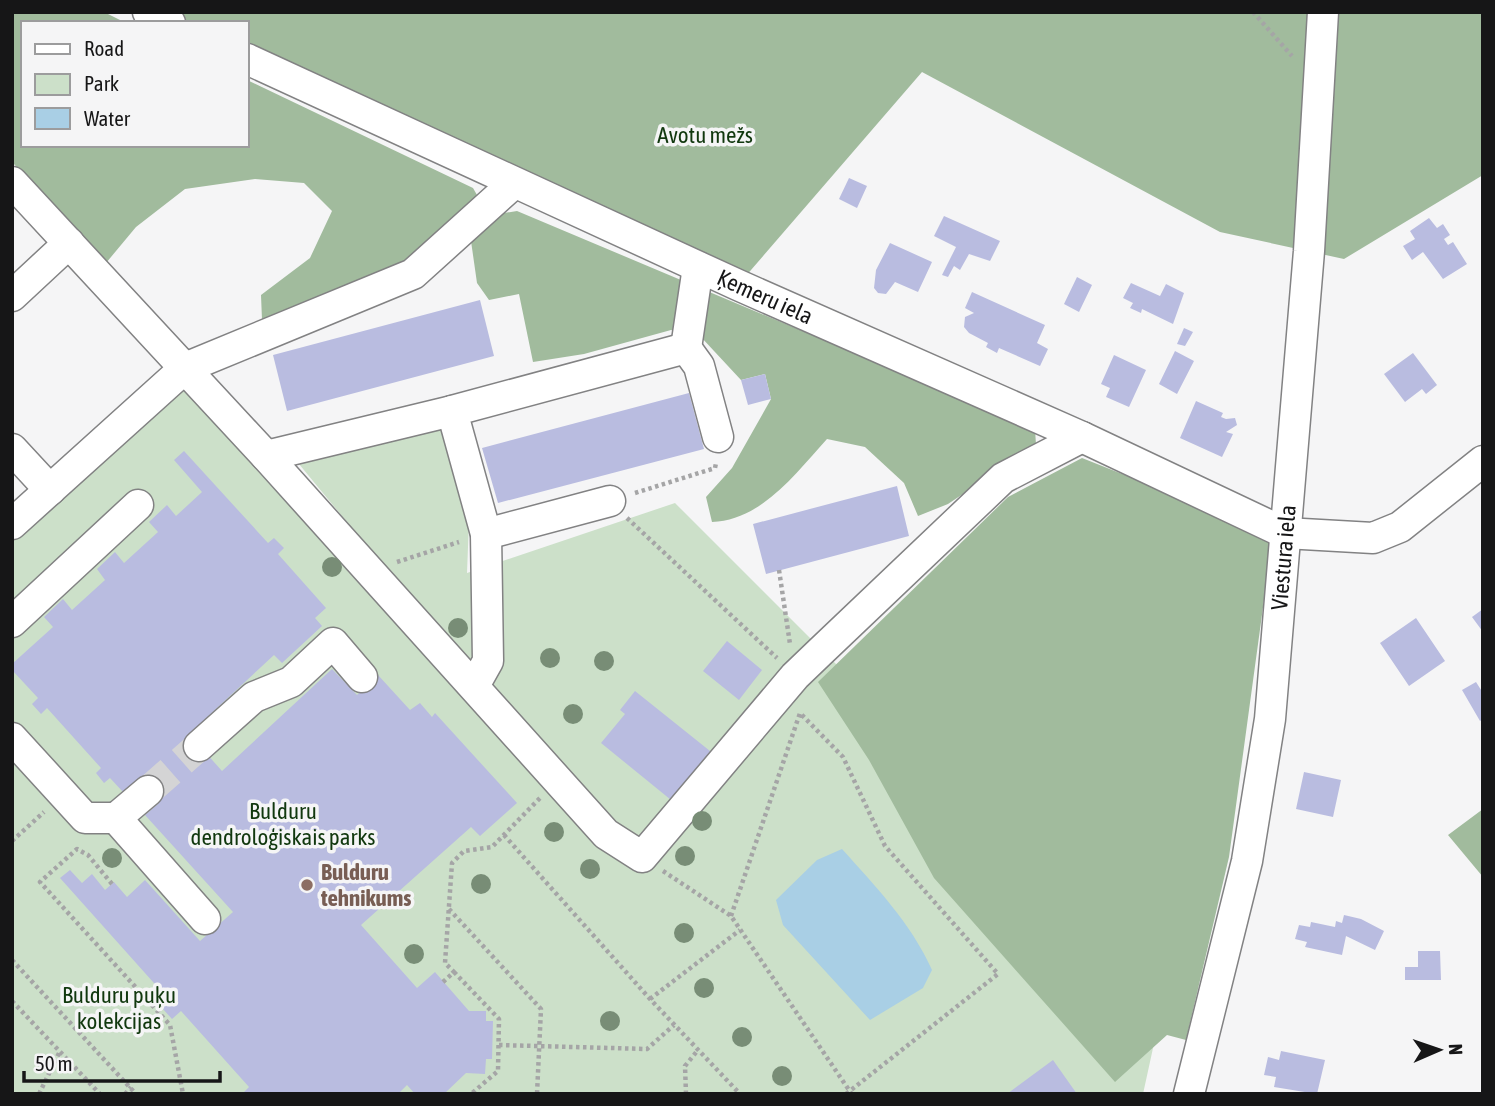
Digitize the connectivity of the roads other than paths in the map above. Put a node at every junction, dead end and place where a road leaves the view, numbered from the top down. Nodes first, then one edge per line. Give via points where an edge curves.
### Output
1 (148, 12) edge
2 (1323, 12) edge
3 (166, 21) edge
4 (248, 59) edge
5 (12, 182) edge
6 (514, 183) junction
7 (69, 243) junction
8 (698, 267) junction
9 (12, 296) edge
10 (686, 348) junction
11 (185, 368) junction
12 (452, 411) junction
13 (1082, 437) junction
14 (718, 438) road end
15 (12, 449) edge
16 (266, 456) junction
17 (1483, 461) edge
18 (50, 490) junction
19 (610, 501) road end
20 (138, 505) dead end
21 (12, 524) edge
22 (1285, 533) junction
23 (486, 534) junction
24 (12, 622) edge
25 (362, 677) dead end
26 (474, 687) junction
27 (12, 738) edge
28 (199, 746) tunnel mouth
29 (148, 791) tunnel mouth
30 (116, 818) junction
31 (205, 919) dead end
32 (1189, 1094) edge

1 - 3 street
2 - 22 street, Viestura iela
4 - 6 street, Ķemeru iela
5 - 7 street
6 - 8 street, Ķemeru iela
6 - 11 street via 413,274
7 - 9 street
7 - 11 street
8 - 10 street
8 - 13 street, Ķemeru iela
10 - 12 street
10 - 14 street via 699,366
11 - 16 street
11 - 18 street
12 - 16 street
12 - 23 street
13 - 22 street, Ķemeru iela
13 - 26 street via 1003,478 795,676 642,857 606,834
15 - 18 street
16 - 26 street
17 - 22 street via 1400,527 1373,538
18 - 21 street
19 - 23 street
20 - 24 street
22 - 32 street, Viestura iela via 1270,719 1249,848
23 - 26 street via 488,661
25 - 28 street via 333,643 290,682 254,698
27 - 30 street via 85,818
29 - 30 street
30 - 31 street

